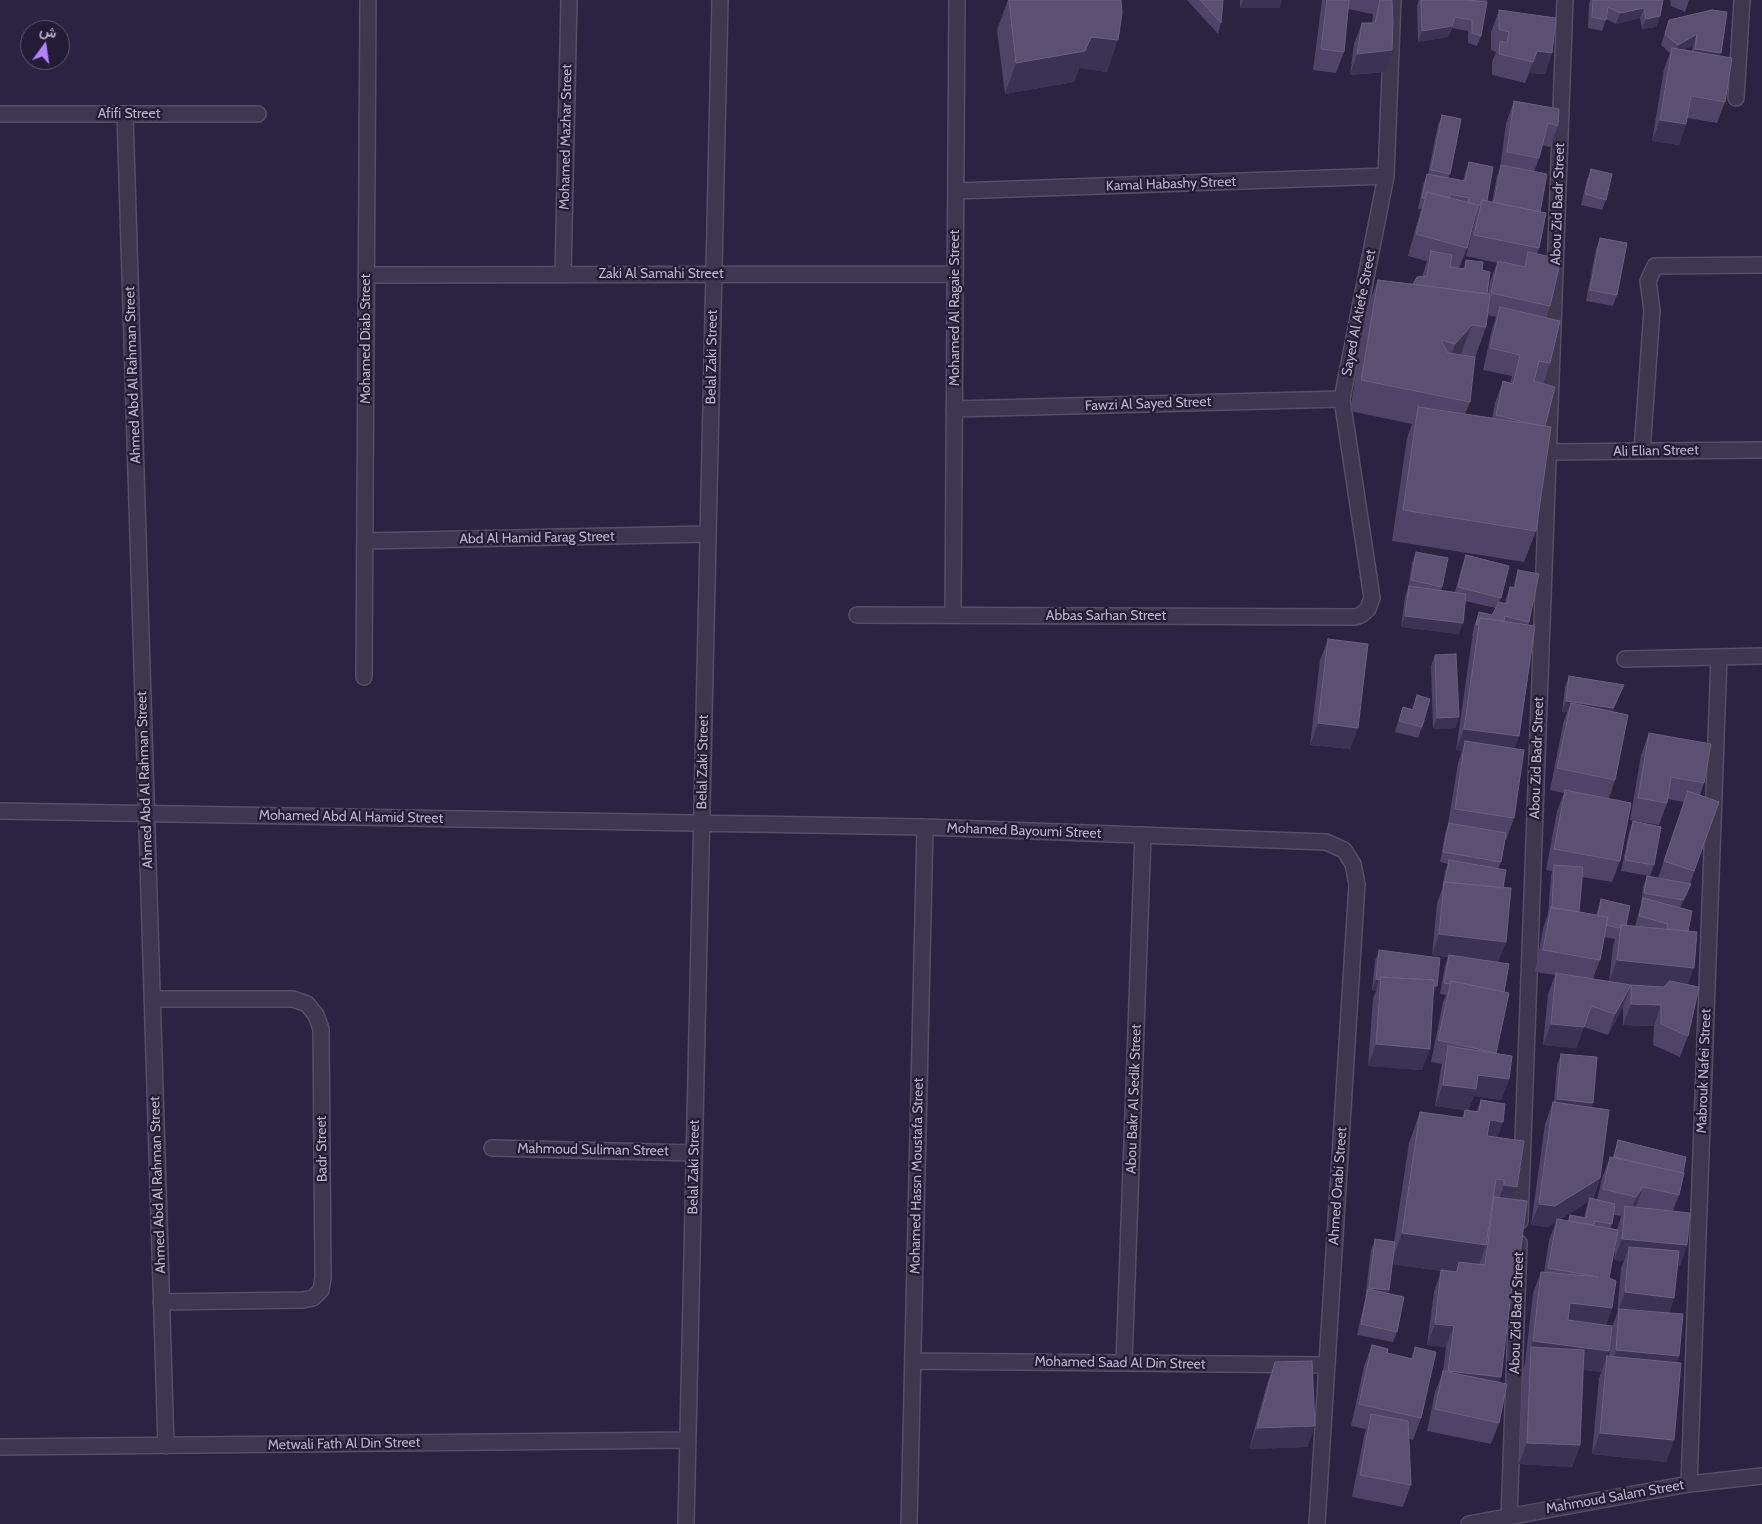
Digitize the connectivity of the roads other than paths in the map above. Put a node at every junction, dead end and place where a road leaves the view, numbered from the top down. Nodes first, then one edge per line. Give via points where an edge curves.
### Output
1 (368, 0) edge
2 (568, 0) edge
3 (720, 0) edge
4 (957, 0) edge
5 (1393, 0) edge
6 (1565, 0) edge
7 (1742, 0) edge
8 (1736, 98) dead end
9 (0, 114) edge
10 (125, 114) junction
11 (258, 114) dead end
12 (1386, 176) junction
13 (956, 191) junction
14 (1762, 264) edge
15 (367, 274) junction
16 (714, 274) junction
17 (955, 274) junction
18 (564, 275) junction
19 (1342, 399) junction
20 (954, 409) junction
21 (1762, 450) edge
22 (1642, 451) junction
23 (1549, 452) junction
24 (708, 534) junction
25 (365, 541) junction
26 (857, 615) dead end
27 (953, 615) junction
28 (1355, 617) joint
29 (1762, 656) edge
30 (1719, 657) junction
31 (1625, 659) dead end
32 (364, 677) dead end
33 (0, 811) edge
34 (146, 813) junction
35 (702, 824) junction
36 (925, 827) junction
37 (1143, 835) junction
38 (1344, 850) joint
39 (152, 1000) junction
40 (492, 1148) dead end
41 (694, 1153) junction
42 (161, 1302) junction
43 (913, 1361) junction
44 (1124, 1363) junction
45 (1327, 1365) junction
46 (688, 1440) junction
47 (166, 1446) junction
48 (0, 1447) edge
49 (1762, 1476) edge
50 (1689, 1484) junction
51 (1509, 1517) junction
52 (686, 1524) edge
53 (909, 1524) edge
54 (1317, 1524) edge
55 (1469, 1524) edge

1 - 15 street, Mohamed Diab Street
2 - 18 street, Mohamed Mazhar Street
3 - 16 street, Belal Zaki Street
4 - 13 street, Mohamed Al Ragaie Street
5 - 12 street, Sayed Al Atiefe Street
6 - 23 street, Abou Zid Badr Street
7 - 8 street
9 - 10 street, Afifi Street
10 - 11 street, Afifi Street
10 - 34 street, Ahmed Abd Al Rahman Street
12 - 13 street, Kamal Habashy Street
12 - 19 street, Sayed Al Atiefe Street
13 - 17 street, Mohamed Al Ragaie Street
14 - 22 street via 1655,266 1648,281 1652,310
15 - 18 street, Zaki Al Samahi Street
15 - 25 street, Mohamed Diab Street
16 - 17 street, Zaki Al Samahi Street
16 - 18 street, Zaki Al Samahi Street
16 - 24 street, Belal Zaki Street
17 - 20 street, Mohamed Al Ragaie Street
19 - 20 street, Fawzi Al Sayed Street
19 - 28 street, Sayed Al Atiefe Street via 1372,598 1368,609
20 - 27 street, Mohamed Al Ragaie Street
21 - 22 street, Ali Elian Street
22 - 23 street, Ali Elian Street
23 - 51 street, Abou Zid Badr Street
24 - 25 street, Abd Al Hamid Farag Street
24 - 35 street, Belal Zaki Street
25 - 32 street, Mohamed Diab Street
26 - 27 street, Abbas Sarhan Street
27 - 28 street, Abbas Sarhan Street
29 - 30 street
30 - 31 street
30 - 50 street, Mabrouk Nafei Street
33 - 34 street, Mohamed Abd Al Hamid Street
34 - 35 street, Mohamed Abd Al Hamid Street
34 - 39 street, Ahmed Abd Al Rahman Street
35 - 36 street, Mohamed Bayoumi Street
35 - 41 street, Belal Zaki Street
36 - 37 street, Mohamed Bayoumi Street
36 - 43 street, Mohamed Hassn Moustafa Street
37 - 38 street, Mohamed Bayoumi Street via 1326,842
37 - 44 street, Abou Bakr Al Sedik Street
38 - 45 street, Ahmed Orabi Street via 1353,864 1357,884
39 - 42 street, Ahmed Abd Al Rahman Street
39 - 42 street, Badr Street via 293,999 307,1004 321,1029 321,1290 313,1298 303,1300
40 - 41 street, Mahmoud Suliman Street
41 - 46 street, Belal Zaki Street
42 - 47 street, Ahmed Abd Al Rahman Street
43 - 44 street, Mohamed Saad Al Din Street
43 - 53 street, Mohamed Hassn Moustafa Street
44 - 45 street, Mohamed Saad Al Din Street
45 - 54 street, Ahmed Orabi Street
46 - 47 street, Metwali Fath Al Din Street
46 - 52 street, Belal Zaki Street
47 - 48 street, Metwali Fath Al Din Street
49 - 50 street, Mahmoud Salam Street
50 - 51 street, Mahmoud Salam Street
51 - 55 street, Mahmoud Salam Street

